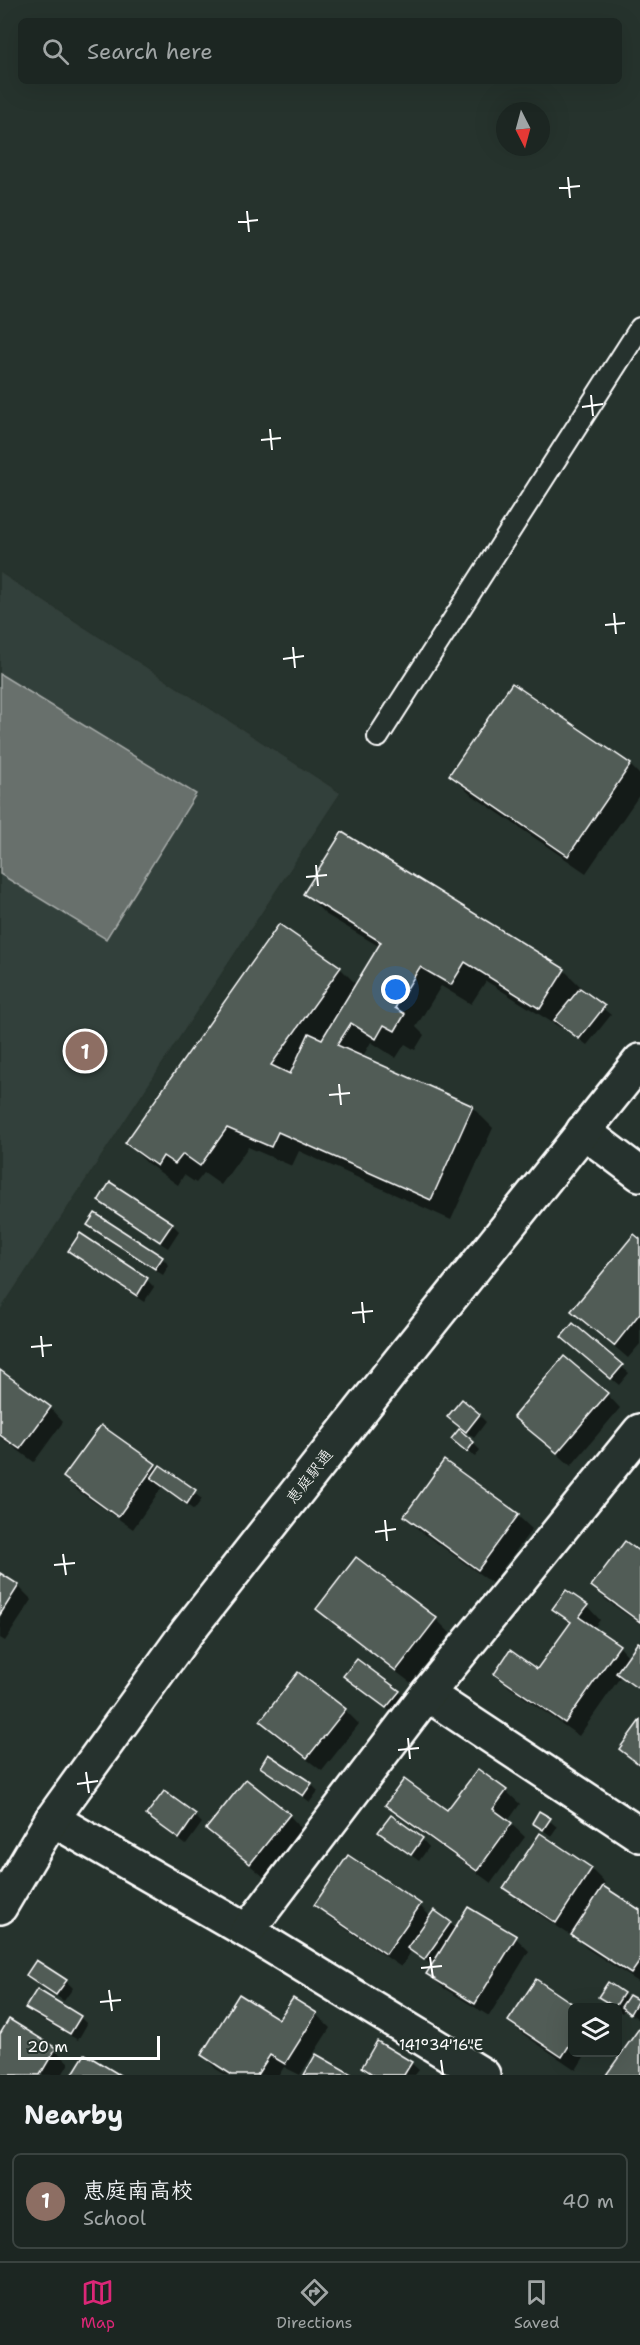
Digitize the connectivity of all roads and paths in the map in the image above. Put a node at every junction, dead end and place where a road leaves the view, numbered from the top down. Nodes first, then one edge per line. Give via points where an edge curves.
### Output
1 (640, 328) edge
2 (378, 737) dead end
3 (640, 1061) edge
4 (583, 1131) junction
5 (640, 1174) edge
6 (634, 1452) edge
7 (427, 1694) junction
8 (52, 1819) junction
9 (640, 1835) edge
10 (0, 1907) edge
11 (247, 1931) junction
12 (483, 2075) edge

1 - 2 lane
3 - 4 street, 恵庭駅通
4 - 5 street
4 - 8 street, 恵庭駅通 via 187,1632
6 - 7 street
7 - 9 street
7 - 11 street
8 - 10 street, 恵庭駅通
8 - 11 street
11 - 12 street

